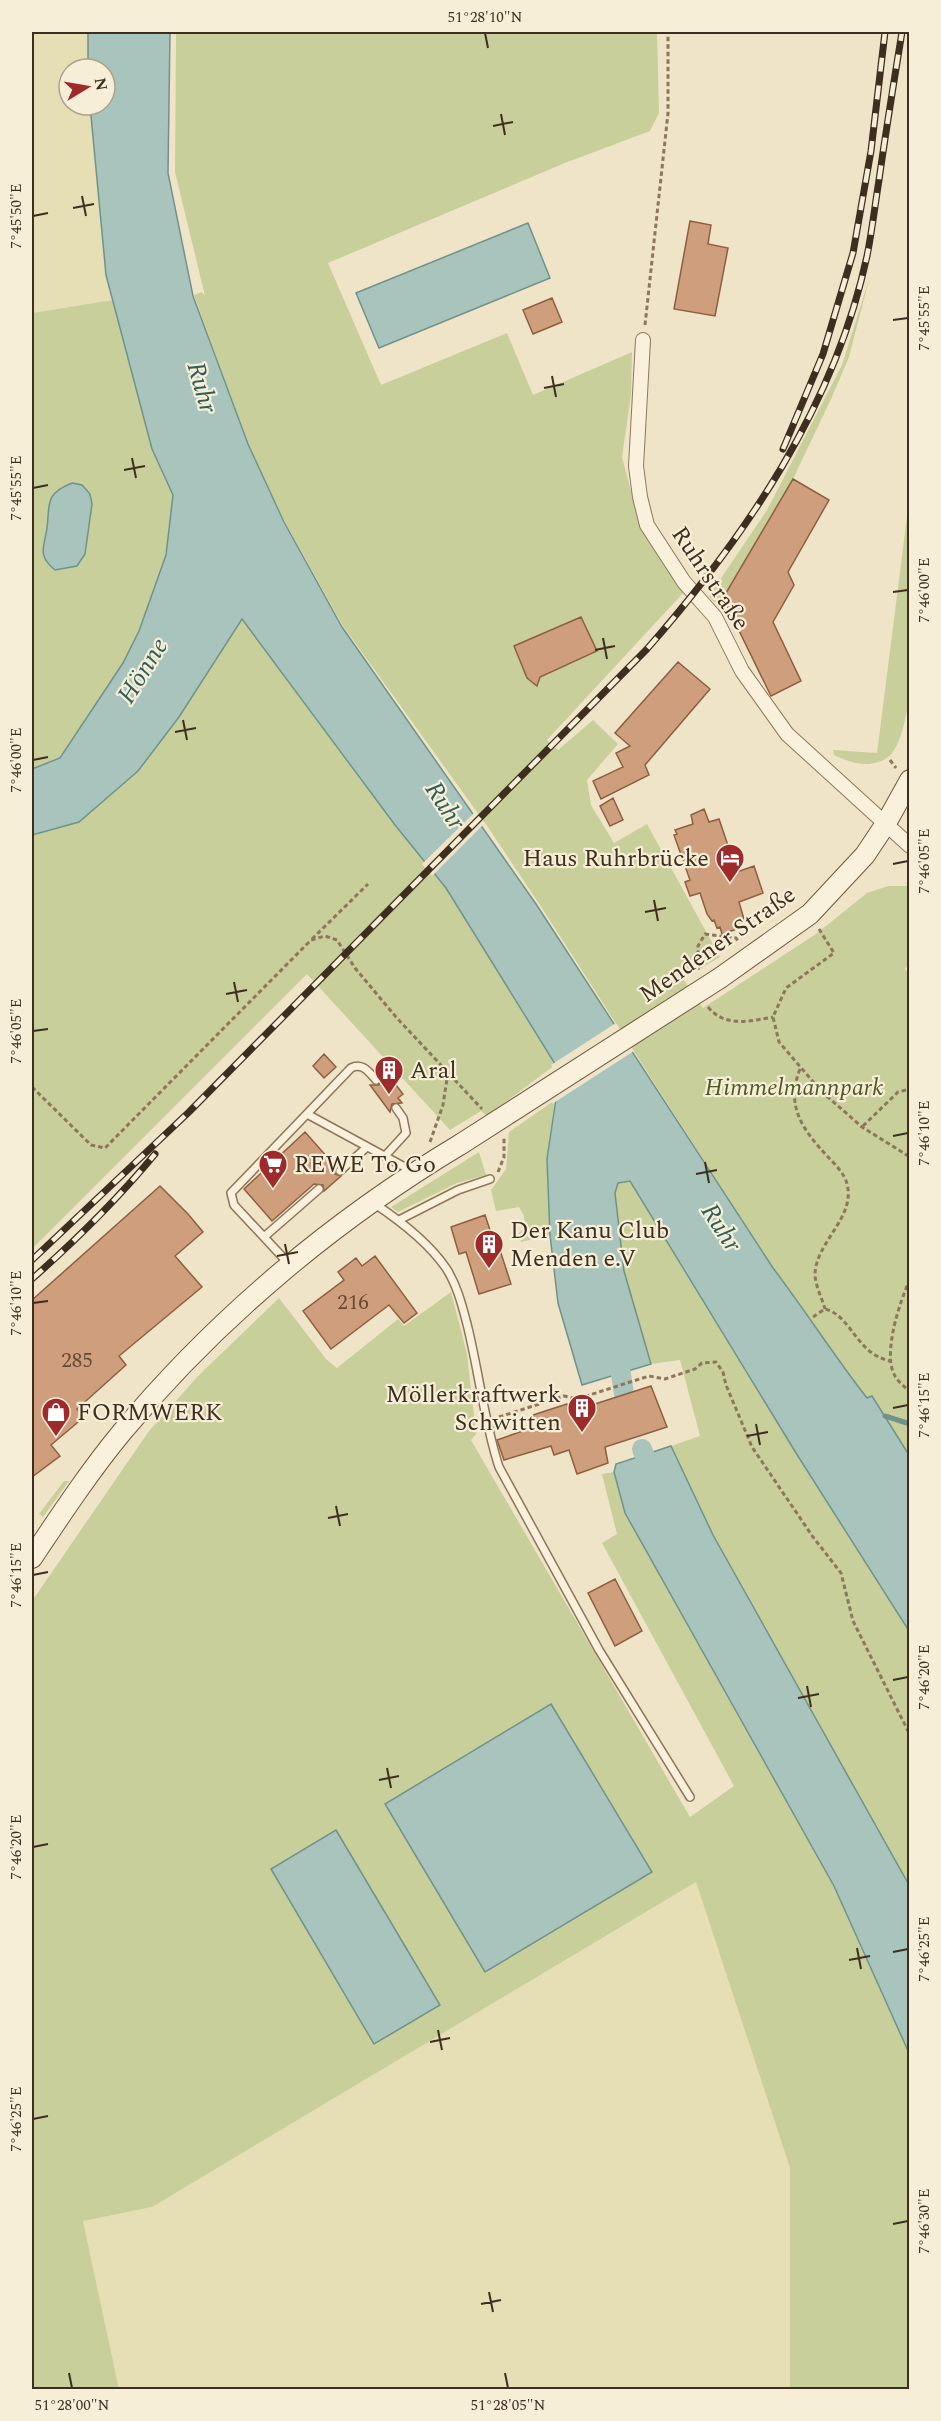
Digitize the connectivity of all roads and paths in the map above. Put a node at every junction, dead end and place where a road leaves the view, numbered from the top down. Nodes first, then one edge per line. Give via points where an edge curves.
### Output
1 (668, 32) edge
2 (643, 340) joint
3 (909, 780) edge
4 (885, 825) junction
5 (909, 846) edge
6 (368, 884) dead end
7 (810, 914) junction
8 (311, 940) junction
9 (696, 957) dead end
10 (750, 958) junction
11 (708, 1006) dead end
12 (773, 1017) junction
13 (800, 1069) junction
14 (376, 1080) dead end
15 (32, 1087) edge
16 (909, 1089) edge
17 (396, 1108) dead end
18 (307, 1114) junction
19 (862, 1127) junction
20 (429, 1144) dead end
21 (368, 1147) junction
22 (385, 1156) junction
23 (909, 1157) edge
24 (340, 1171) dead end
25 (414, 1172) junction
26 (490, 1179) dead end
27 (319, 1189) dead end
28 (372, 1202) junction
29 (399, 1220) junction
30 (264, 1237) junction
31 (290, 1265) junction
32 (909, 1279) edge
33 (825, 1309) junction
34 (813, 1317) dead end
35 (890, 1361) junction
36 (909, 1392) edge
37 (487, 1421) junction
38 (32, 1558) edge
39 (909, 1735) edge
40 (690, 1797) dead end

1 - 2 path via 668,113
2 - 4 street, Ruhrstraße via 636,466 647,525 684,582 714,617 742,670 787,734
3 - 4 main road, Mendener Straße
4 - 5 street, Ruhrstraße
4 - 7 main road, Mendener Straße via 865,855
6 - 8 path
7 - 10 main road, Mendener Straße
7 - 12 path via 834,953 786,988
8 - 15 path via 105,1148 91,1144
8 - 20 path via 325,936 337,940 355,968 448,1072 443,1106
9 - 10 path via 705,934 736,938
10 - 25 main road, Mendener Straße, bridge
11 - 12 path via 714,1014 737,1023
12 - 13 path via 779,1042
13 - 19 path
13 - 33 path via 793,1103 804,1128 835,1164 848,1189 847,1205 817,1261 816,1281
14 - 18 lane via 367,1070 355,1066
16 - 19 path via 898,1092
17 - 22 lane via 406,1133
18 - 21 lane
18 - 30 lane via 231,1193 234,1205
19 - 23 path
21 - 22 lane
21 - 24 lane
22 - 25 lane
25 - 28 main road, Mendener Straße
26 - 29 lane via 458,1190
27 - 30 lane
28 - 29 lane
28 - 31 main road, Mendener Straße
29 - 37 lane via 434,1252 456,1289 478,1365
30 - 31 lane
31 - 38 main road, Mendener Straße via 232,1315 121,1433
32 - 35 path
33 - 34 path
33 - 35 path via 844,1321 872,1354
35 - 36 path via 894,1376
37 - 39 path via 564,1396 577,1400 649,1376 665,1379 702,1363 716,1362 752,1447 841,1573 853,1621
37 - 40 lane via 499,1467 599,1650

